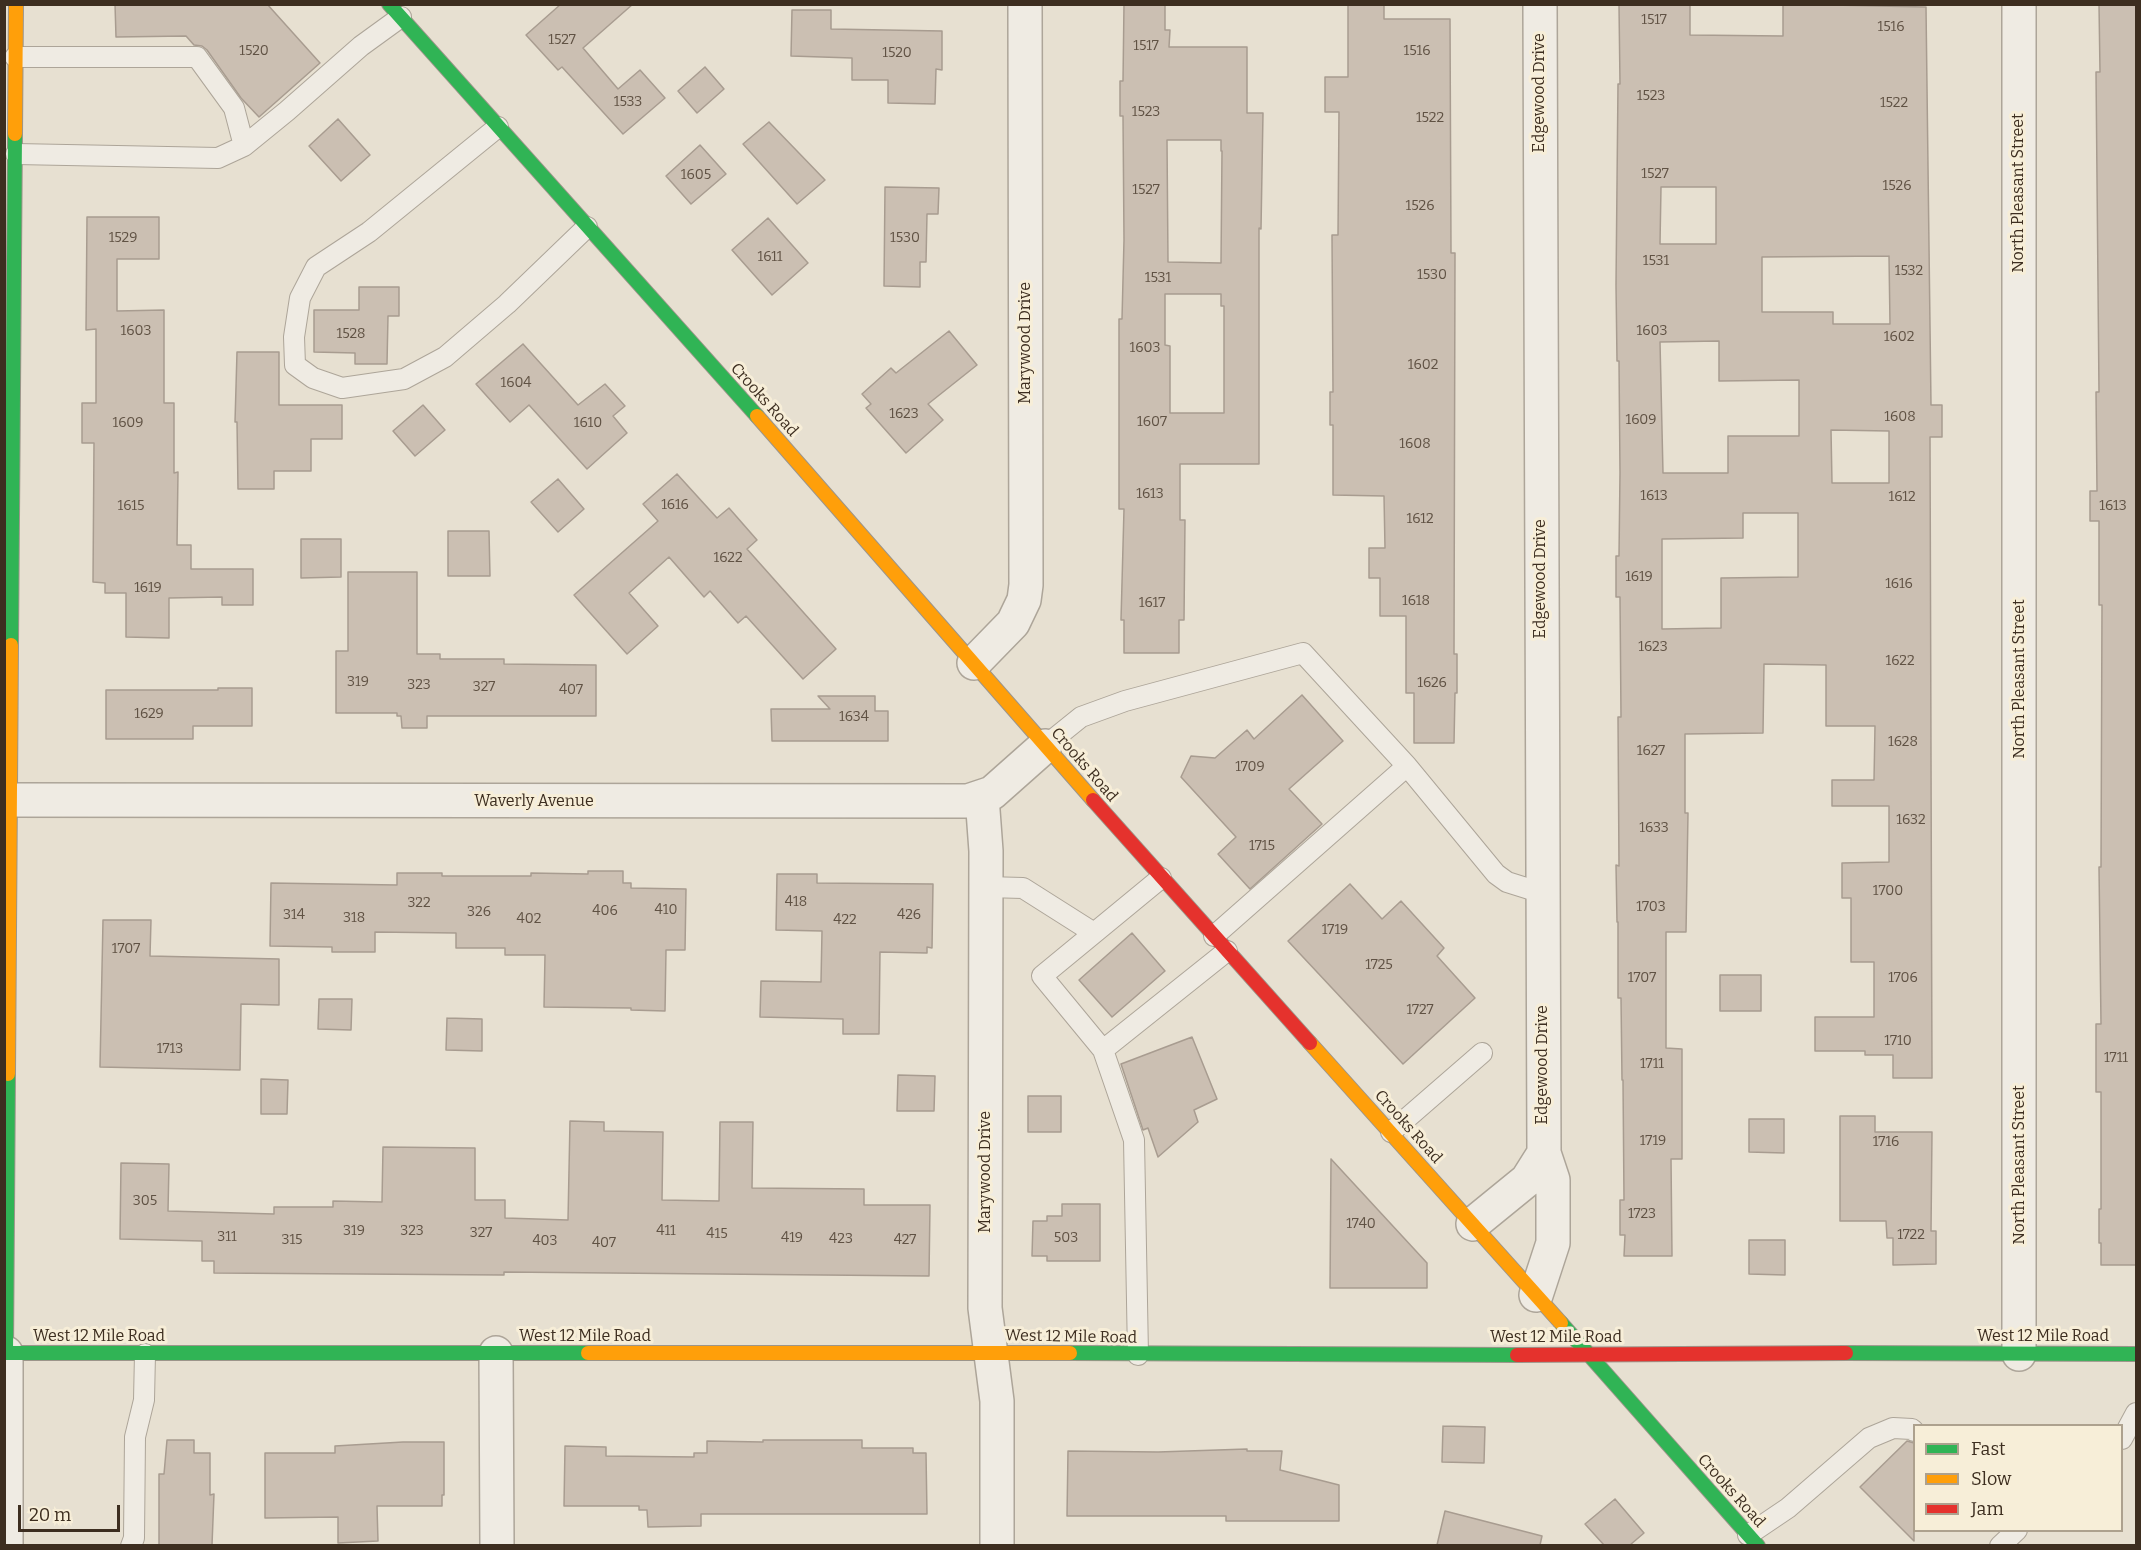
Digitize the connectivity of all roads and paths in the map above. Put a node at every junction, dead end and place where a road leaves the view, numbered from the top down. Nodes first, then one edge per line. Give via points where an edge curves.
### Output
1 (16, 4) edge
2 (1025, 4) edge
3 (1540, 4) edge
4 (2019, 4) edge
5 (395, 11) edge
6 (15, 57) junction
7 (498, 127) junction
8 (244, 146) junction
9 (16, 154) junction
10 (587, 227) junction
11 (9, 271) edge
12 (974, 663) junction
13 (1045, 746) junction
14 (1407, 766) junction
15 (981, 797) junction
16 (7, 800) edge
17 (1161, 878) junction
18 (986, 887) junction
19 (1542, 892) junction
20 (1094, 933) junction
21 (1220, 944) junction
22 (1103, 1050) junction
23 (1482, 1053) dead end
24 (1391, 1132) junction
25 (1544, 1153) junction
26 (1473, 1224) junction
27 (1536, 1295) junction
28 (5, 1353) edge
29 (496, 1353) junction
30 (991, 1353) junction
31 (2019, 1353) junction
32 (146, 1354) junction
33 (2136, 1354) edge
34 (1138, 1355) junction
35 (1589, 1355) junction
36 (2136, 1413) edge
37 (1913, 1430) edge
38 (2123, 1436) edge
39 (2015, 1532) edge
40 (1753, 1540) edge
41 (6, 1545) edge
42 (131, 1545) edge
43 (497, 1545) edge
44 (997, 1545) edge
45 (2000, 1545) edge

1 - 6 main road
2 - 12 street, Marywood Drive via 1026,585 1024,600 1013,622
3 - 19 street, Edgewood Drive
4 - 31 street, North Pleasant Street
5 - 7 main road, Crooks Road
5 - 8 lane via 361,46
6 - 8 lane via 197,57 234,108
6 - 9 main road
7 - 10 main road, Crooks Road
7 - 10 lane via 369,232 316,267 300,298 294,337 295,365 313,378 342,388 404,379 445,357
8 - 9 lane via 218,158
9 - 11 main road
10 - 12 main road, Crooks Road
11 - 16 main road
12 - 13 main road, Crooks Road
13 - 14 lane via 1081,717 1092,713 1303,653
13 - 15 street, Waverly Avenue via 992,793
13 - 17 main road, Crooks Road
14 - 19 lane via 1496,874 1507,882
14 - 21 lane
15 - 16 street, Waverly Avenue via 947,802
15 - 18 street, Marywood Drive
16 - 28 main road
17 - 20 lane
17 - 21 main road, Crooks Road
18 - 20 lane via 1023,888
18 - 30 street, Marywood Drive via 985,1308
19 - 25 street, Edgewood Drive
20 - 22 lane via 1042,976
21 - 22 lane
21 - 24 main road, Crooks Road
22 - 34 lane via 1134,1140
23 - 24 lane
24 - 26 main road, Crooks Road
25 - 26 street via 1527,1180
25 - 27 street, Edgewood Drive via 1553,1180 1553,1243
26 - 27 main road, Crooks Road
27 - 35 main road, Crooks Road
28 - 32 main road, West 12 Mile Road
28 - 41 street
29 - 30 main road, West 12 Mile Road
29 - 32 main road, West 12 Mile Road
29 - 43 street
30 - 34 main road, West 12 Mile Road
30 - 44 street, Marywood Drive via 997,1401
31 - 33 main road, West 12 Mile Road
31 - 35 main road, West 12 Mile Road
32 - 42 lane via 144,1400 135,1437
34 - 35 main road, West 12 Mile Road
35 - 40 main road, Crooks Road
36 - 38 lane
37 - 40 lane via 1893,1428 1869,1438
39 - 45 lane

